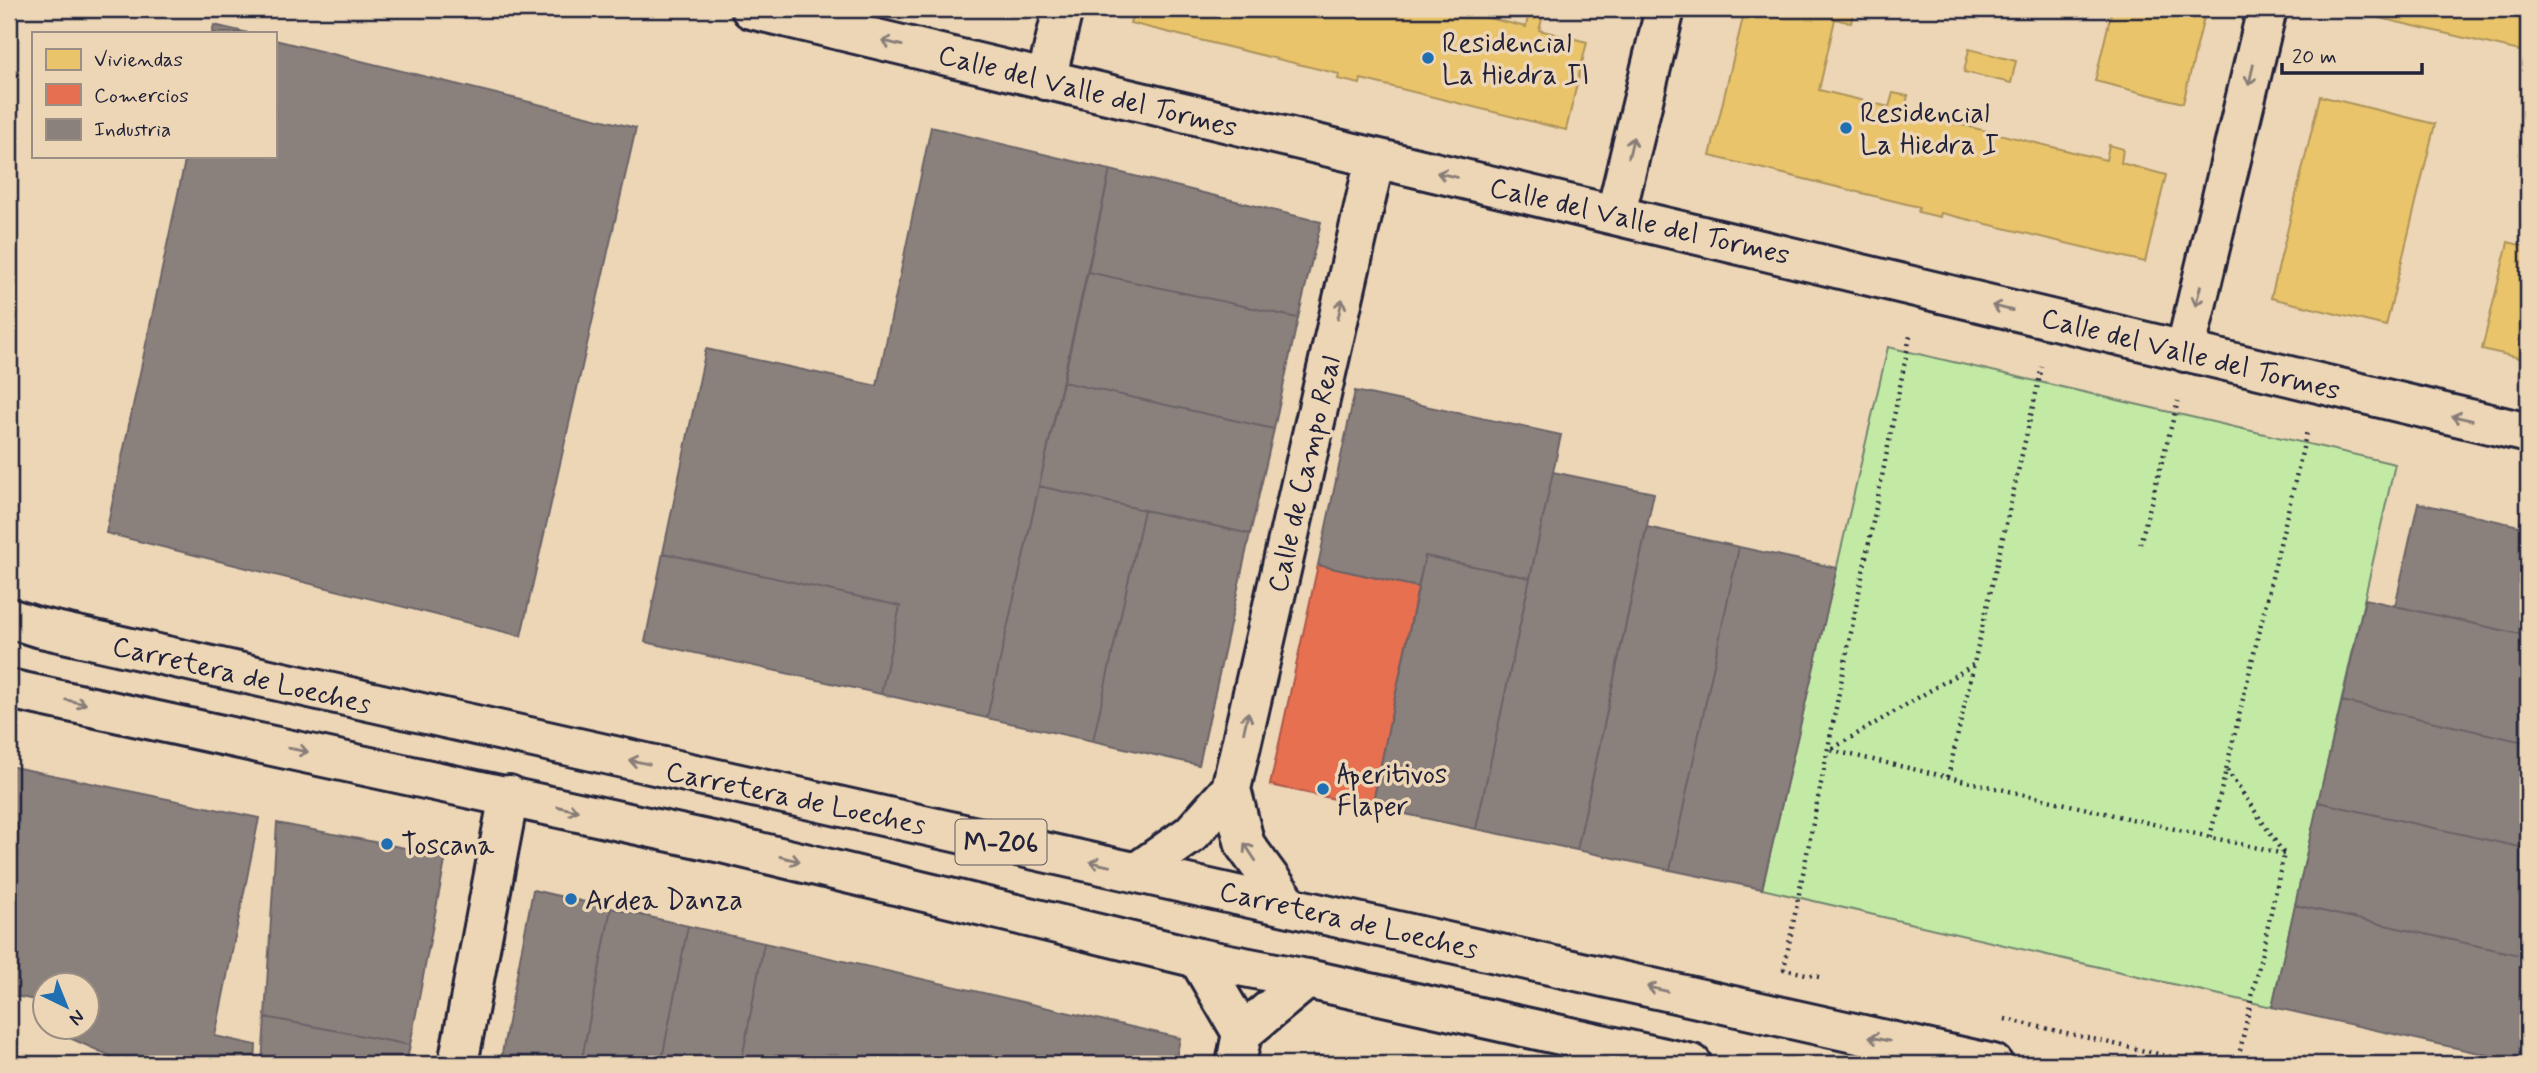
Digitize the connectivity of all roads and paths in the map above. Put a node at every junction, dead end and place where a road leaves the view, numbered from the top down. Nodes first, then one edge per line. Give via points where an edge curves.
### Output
1 (751, 9) edge
2 (1063, 9) edge
3 (1665, 9) edge
4 (2267, 9) edge
5 (1046, 80) junction
6 (1375, 159) junction
7 (1616, 213) junction
8 (1910, 336) dead end
9 (2185, 352) junction
10 (2042, 368) dead end
11 (2178, 401) dead end
12 (2307, 431) dead end
13 (2528, 433) edge
14 (2140, 544) dead end
15 (9, 618) edge
16 (1973, 665) junction
17 (9, 689) edge
18 (1830, 750) junction
19 (2226, 768) junction
20 (1948, 777) junction
21 (1231, 789) junction
22 (509, 795) junction
23 (2210, 837) junction
24 (2284, 854) junction
25 (1137, 872) junction
26 (1289, 905) junction
27 (1198, 958) junction
28 (1307, 979) junction
29 (1829, 979) dead end
30 (2002, 1019) dead end
31 (1239, 1049) edge
32 (458, 1064) edge
33 (1692, 1064) edge
34 (1993, 1064) edge
35 (2202, 1064) edge
36 (2237, 1064) edge

5 -> 1 street, Calle del Valle del Tormes
2 - 5 street
7 -> 3 street
4 -> 9 street
5 - 6 street, Calle del Valle del Tormes
7 -> 6 street, Calle del Valle del Tormes
21 -> 6 street, Calle de Campo Real
9 -> 7 street, Calle del Valle del Tormes
8 - 18 path
13 -> 9 street, Calle del Valle del Tormes
10 - 16 path
11 - 14 path
12 - 19 path
25 -> 15 street, Carretera de Loeches / M-206 via 521,738
16 - 18 path
16 - 20 path
17 -> 22 street, M-206
18 - 20 path
18 - 29 path via 1784,969
19 - 23 path
19 - 24 path
20 - 23 path
21 - 25 street, Calle de Campo Real via 1191,834
26 -> 21 street, Calle de Campo Real via 1245,845
22 -> 27 street, M-206
22 - 32 street
23 - 24 path
24 - 36 path
25 - 26 street, Carretera de Loeches / M-206
34 -> 26 street, Carretera de Loeches / M-206
27 - 28 street, M-206
27 - 31 street
28 - 31 street
28 - 33 street, M-206
30 - 35 path

